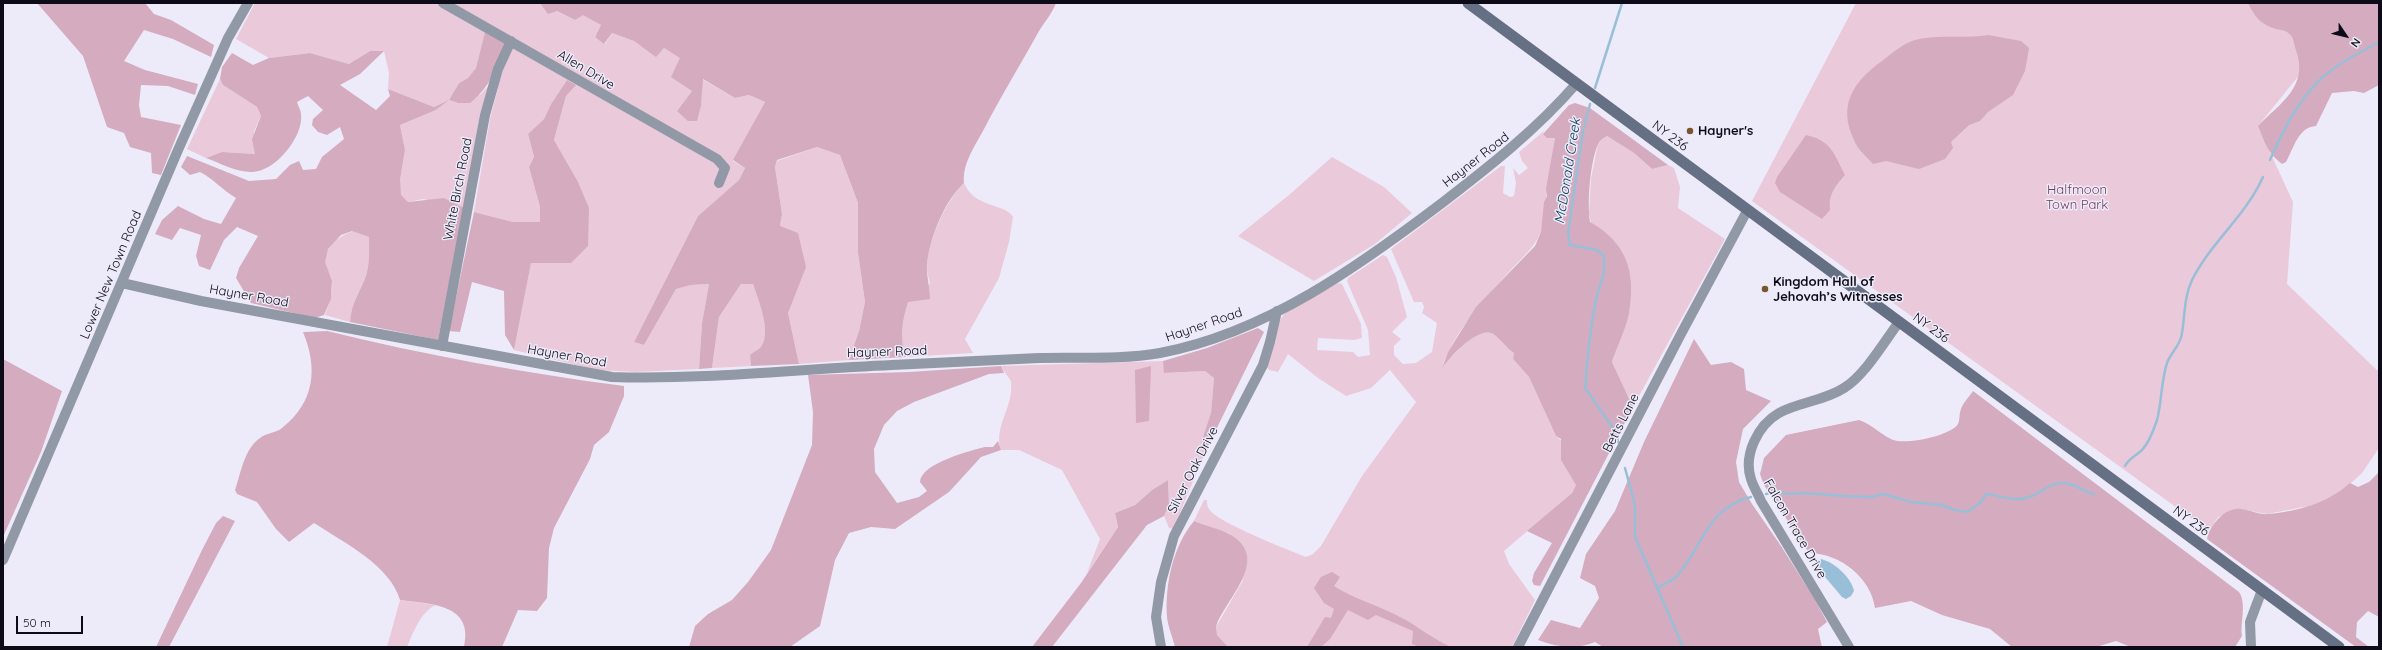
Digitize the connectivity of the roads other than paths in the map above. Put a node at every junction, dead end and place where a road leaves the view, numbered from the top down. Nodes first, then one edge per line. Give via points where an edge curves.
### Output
1 (248, 3) edge
2 (442, 3) edge
3 (1468, 3) edge
4 (511, 41) junction
5 (1576, 84) junction
6 (719, 183) dead end
7 (1747, 211) junction
8 (122, 283) junction
9 (1277, 311) junction
10 (1899, 322) junction
11 (442, 346) junction
12 (3, 560) edge
13 (2262, 590) junction
14 (1161, 647) edge
15 (1518, 647) edge
16 (1849, 647) edge
17 (2251, 647) edge
18 (2339, 647) edge

1 - 8 street, Lower New Town Road via 228,38
2 - 4 street, Allen Drive
3 - 5 main road, NY 236 / NY 236
4 - 6 street, Allen Drive via 717,159 725,168
4 - 11 street, White Birch Road via 498,69 485,115
5 - 7 main road, NY 236 / NY 236
5 - 9 street, Hayner Road via 1550,114 1509,152 1394,240 1336,278
7 - 10 main road, NY 236 / NY 236
7 - 15 street, Betts Lane
8 - 11 street, Hayner Road via 201,301
8 - 12 street, Lower New Town Road
9 - 11 street, Hayner Road via 1195,344 1132,357 1039,358 664,378 612,377
9 - 14 street, Silver Oak Drive via 1263,365 1174,536 1161,582 1156,618
10 - 13 main road, NY 236 / NY 236
10 - 16 street, Falcon Trace Drive via 1857,377 1845,387 1828,396 1780,413 1767,422 1753,443 1750,459 1750,478 1761,501
13 - 17 street via 2250,622
13 - 18 main road, NY 236 / NY 236

